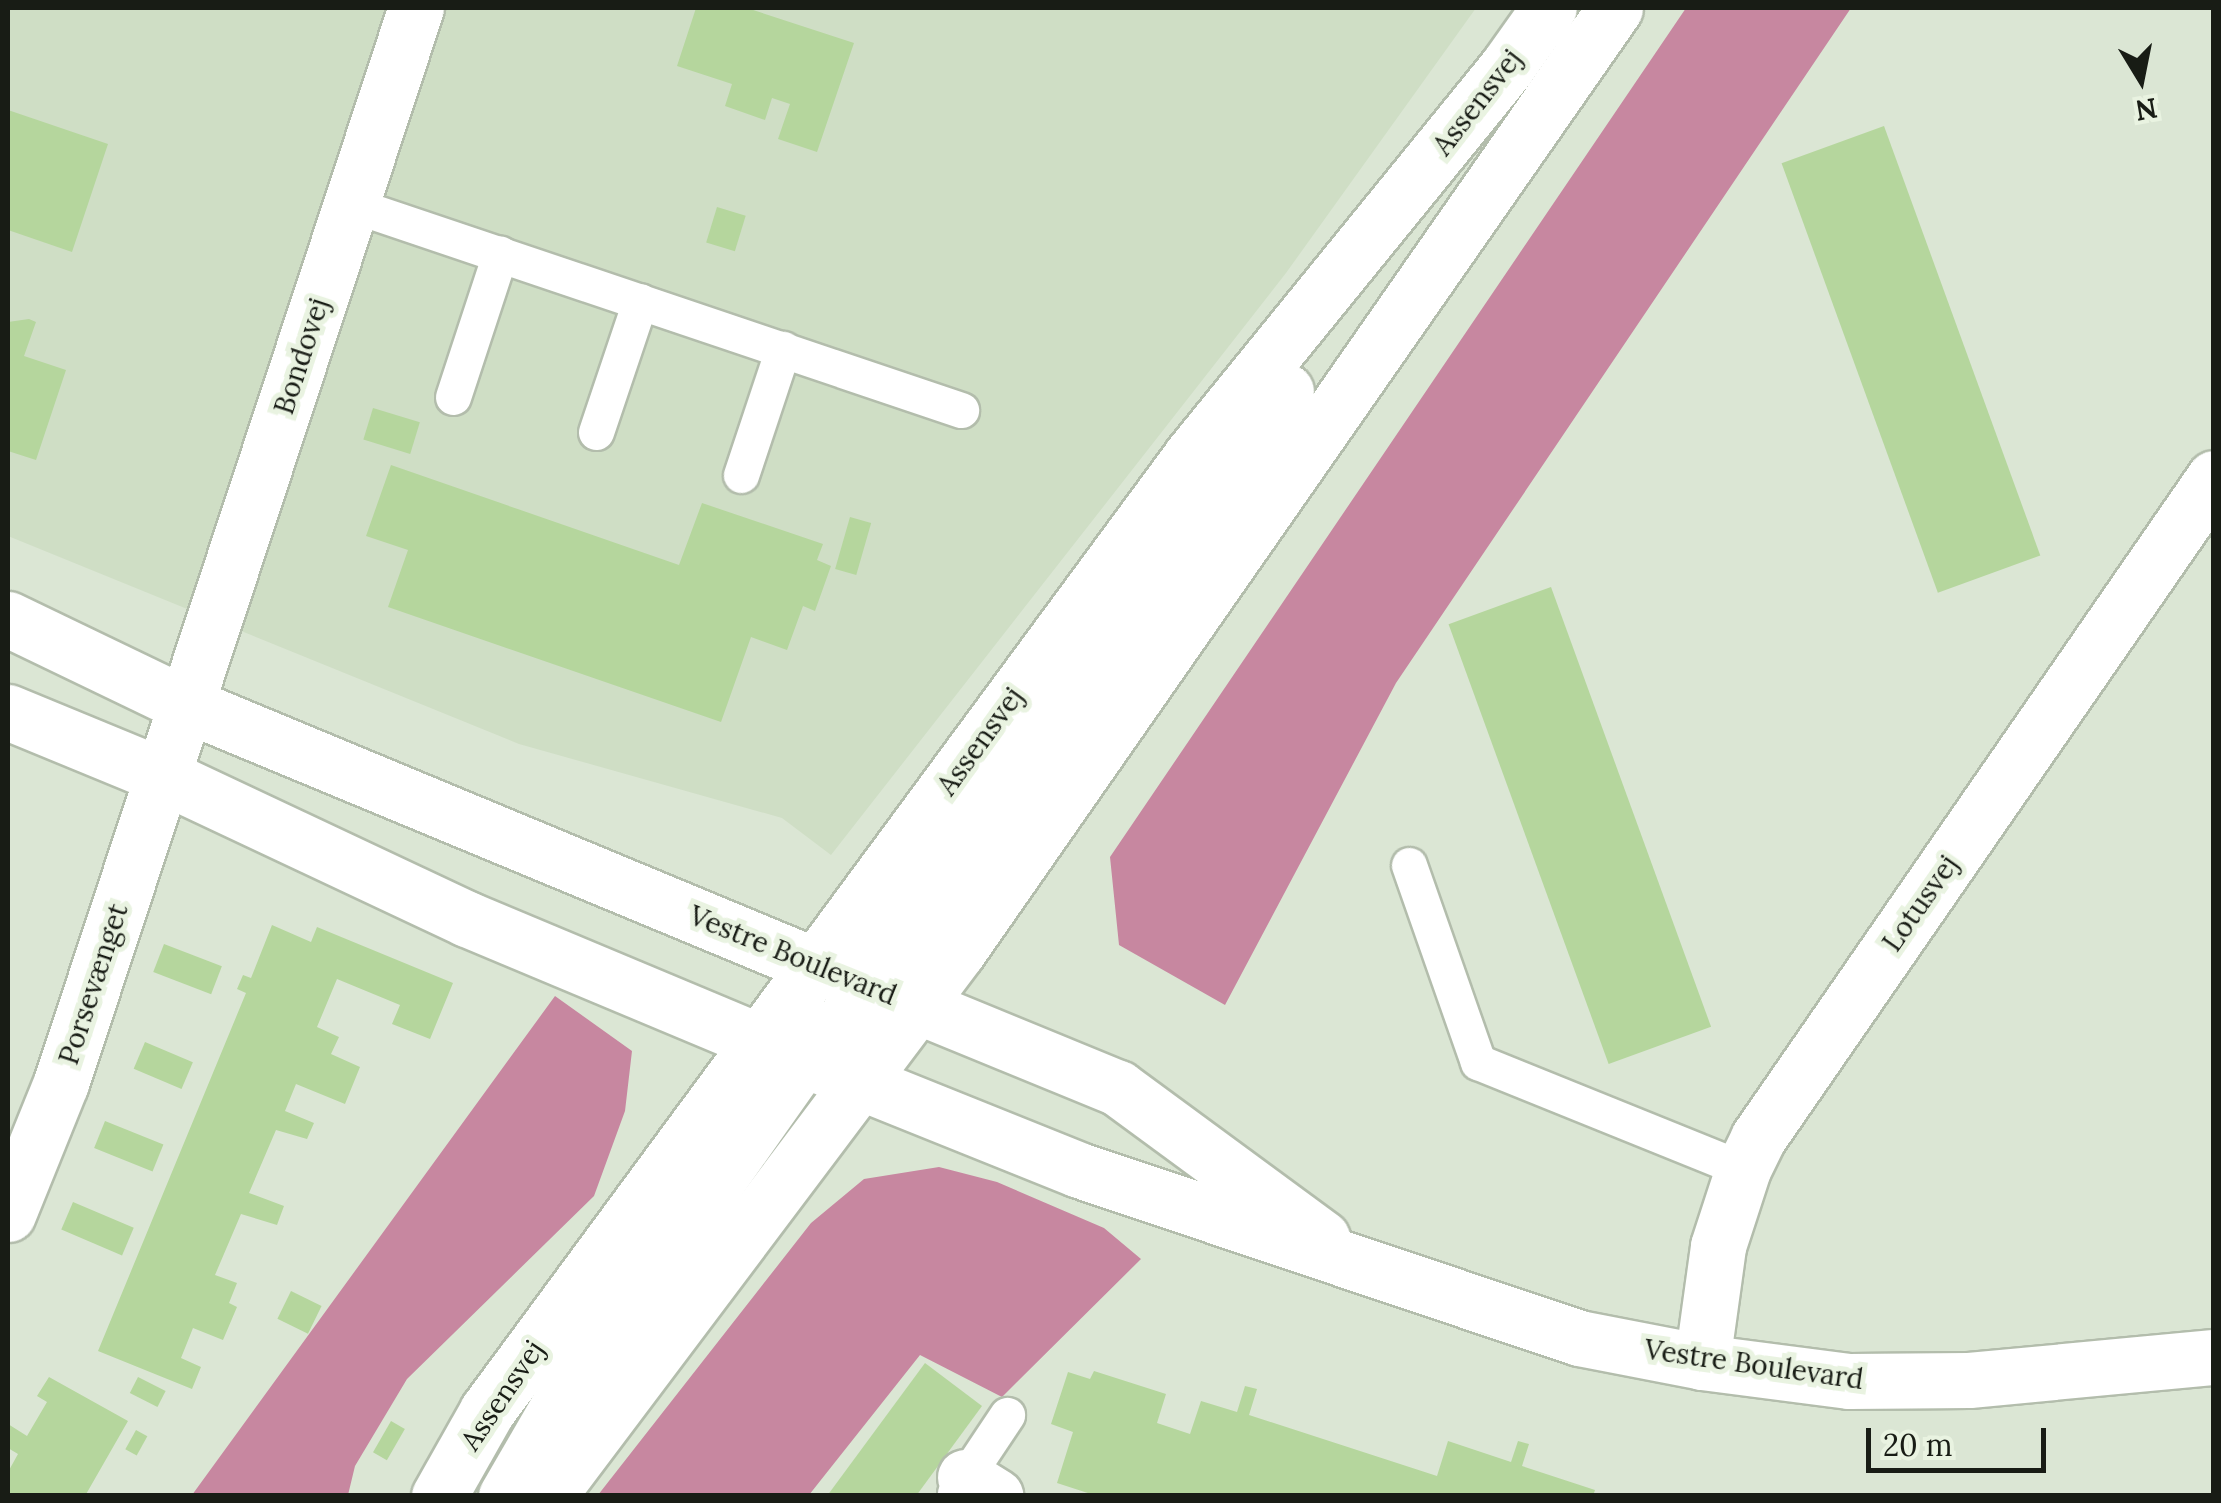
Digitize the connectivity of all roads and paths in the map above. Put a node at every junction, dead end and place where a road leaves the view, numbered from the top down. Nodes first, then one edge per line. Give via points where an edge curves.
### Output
1 (416, 8) edge
2 (1549, 8) edge
3 (1615, 8) edge
4 (1507, 67) junction
5 (350, 204) junction
6 (500, 254) junction
7 (640, 302) junction
8 (783, 349) junction
9 (453, 397) dead end
10 (961, 410) dead end
11 (596, 432) dead end
12 (741, 475) dead end
13 (2214, 478) edge
14 (8, 619) edge
15 (186, 704) junction
16 (8, 712) edge
17 (161, 775) junction
18 (1409, 865) dead end
19 (814, 965) junction
20 (865, 986) junction
21 (917, 1004) junction
22 (781, 1050) junction
23 (859, 1081) junction
24 (1743, 1169) junction
25 (11, 1197) edge
26 (1364, 1270) junction
27 (2214, 1357) edge
28 (1702, 1362) junction
29 (1007, 1414) dead end
30 (971, 1489) edge
31 (439, 1496) edge
32 (506, 1496) edge
33 (548, 1496) edge

1 - 5 street, Bondovej
2 - 4 street, Assensvej
3 - 21 street, Assensvej
4 - 19 street, Assensvej via 1191,456
4 - 20 street via 1225,480
5 - 6 lane
5 - 15 street, Bondovej
6 - 7 lane
6 - 9 lane
7 - 8 lane
7 - 11 lane
8 - 10 lane
8 - 12 lane
13 - 24 street, Lotusvej via 1758,1138
14 - 15 street, Vestre Boulevard
15 - 17 street
15 - 19 street, Vestre Boulevard
16 - 17 street, Vestre Boulevard
17 - 22 street, Vestre Boulevard via 467,919
17 - 25 street, Porsevænget via 62,1082
18 - 24 lane via 1478,1062
19 - 20 street, Vestre Boulevard
19 - 22 street, Assensvej
20 - 21 street, Vestre Boulevard
20 - 23 street via 850,1010 845,1036 846,1059
21 - 23 street, Assensvej
21 - 26 street, Vestre Boulevard via 1118,1088
22 - 23 street, Vestre Boulevard
22 - 31 street, Assensvej via 488,1411
22 - 32 street
23 - 26 street, Vestre Boulevard via 1078,1170
23 - 33 street, Assensvej
24 - 28 street, Lotusvej via 1718,1246
26 - 28 street, Vestre Boulevard via 1580,1338
27 - 28 street, Vestre Boulevard via 2092,1372 1850,1381
29 - 30 lane

